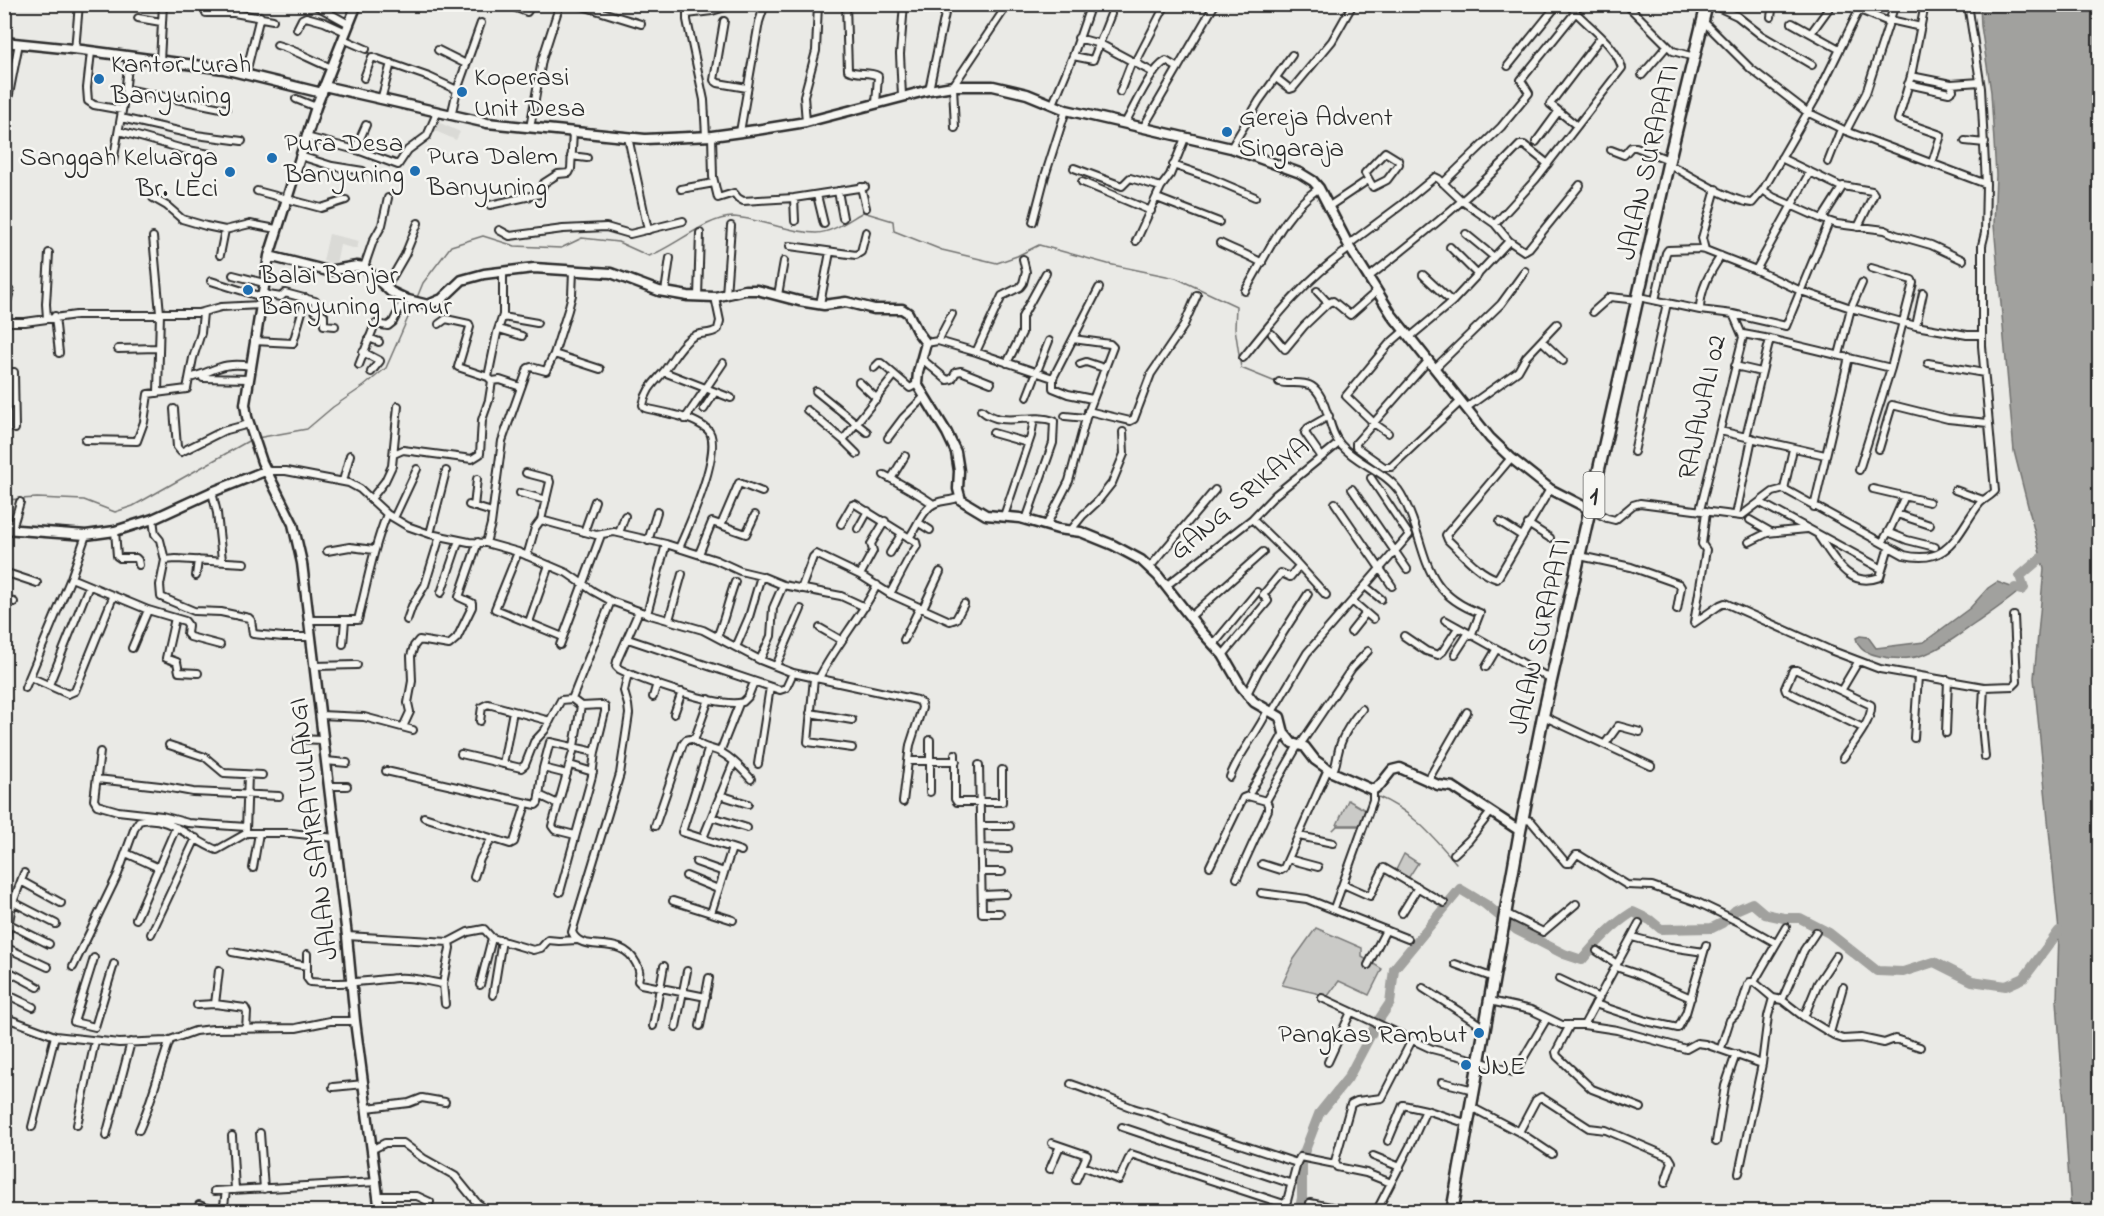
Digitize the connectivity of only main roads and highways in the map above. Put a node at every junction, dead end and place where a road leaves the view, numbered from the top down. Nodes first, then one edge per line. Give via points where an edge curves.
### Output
1 (1709, 4) edge
2 (1452, 1212) edge

1 - 2 highway, JALAN SURAPATI / 1 via 1669,162 1543,716

